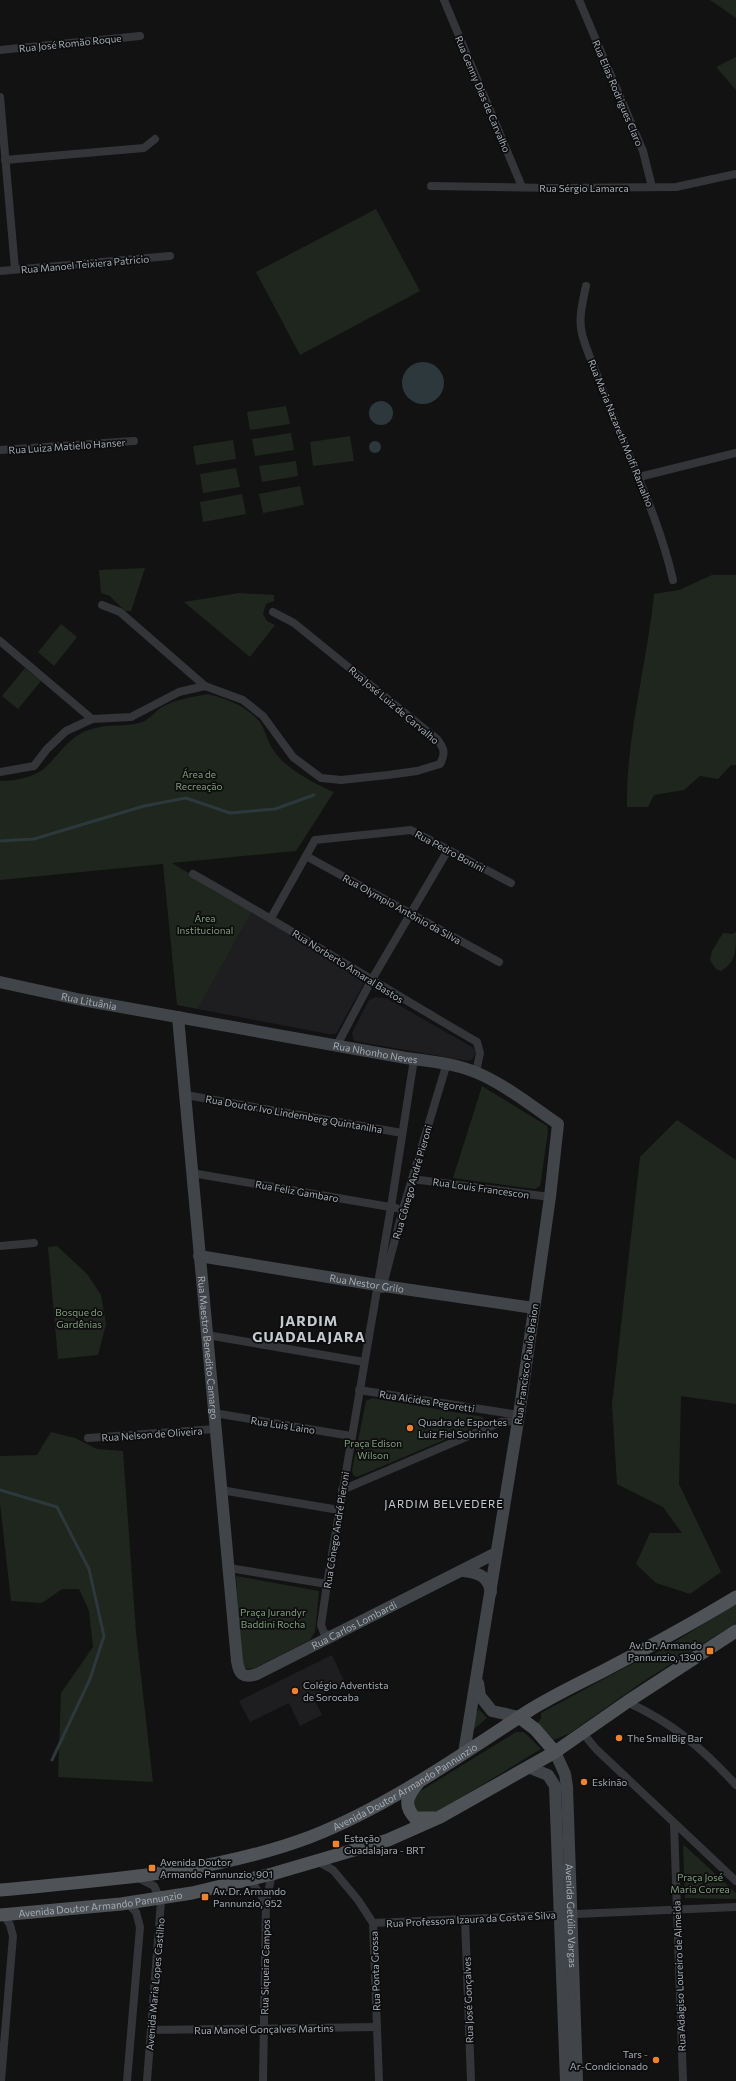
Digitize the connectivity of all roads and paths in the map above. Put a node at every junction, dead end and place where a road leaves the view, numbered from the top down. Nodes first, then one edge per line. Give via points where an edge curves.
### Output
1 (444, 0) edge
2 (579, 0) edge
3 (140, 36) dead end
4 (0, 50) edge
5 (0, 97) edge
6 (155, 139) dead end
7 (5, 160) junction
8 (3, 170) edge
9 (736, 174) edge
10 (431, 186) dead end
11 (652, 187) junction
12 (522, 188) junction
13 (170, 256) dead end
14 (15, 269) junction
15 (0, 270) edge
16 (586, 286) dead end
17 (134, 441) dead end
18 (0, 450) edge
19 (736, 453) edge
20 (639, 476) junction
21 (673, 580) dead end
22 (102, 605) dead end
23 (273, 612) dead end
24 (0, 641) edge
25 (205, 686) junction
26 (92, 720) junction
27 (1, 770) edge
28 (448, 850) junction
29 (306, 856) junction
30 (193, 874) dead end
31 (511, 883) dead end
32 (410, 914) junction
33 (271, 918) junction
34 (499, 962) dead end
35 (371, 981) junction
36 (0, 982) edge
37 (178, 1018) junction
38 (337, 1045) junction
39 (414, 1059) junction
40 (446, 1063) junction
41 (476, 1072) junction
42 (186, 1095) junction
43 (558, 1124) joint
44 (402, 1133) junction
45 (192, 1173) junction
46 (412, 1179) junction
47 (550, 1197) junction
48 (391, 1207) junction
49 (403, 1210) junction
50 (34, 1243) dead end
51 (0, 1246) edge
52 (199, 1256) junction
53 (380, 1286) junction
54 (534, 1308) junction
55 (207, 1335) junction
56 (364, 1362) junction
57 (359, 1390) junction
58 (214, 1413) junction
59 (518, 1418) junction
60 (215, 1429) junction
61 (351, 1436) junction
62 (88, 1438) dead end
63 (222, 1490) junction
64 (342, 1490) junction
65 (339, 1510) junction
66 (496, 1553) junction
67 (228, 1568) junction
68 (464, 1571) junction
69 (326, 1584) junction
70 (491, 1594) junction
71 (736, 1597) edge
72 (736, 1630) edge
73 (332, 1636) junction
74 (478, 1674) junction
75 (243, 1676) joint
76 (627, 1702) junction
77 (519, 1717) junction
78 (582, 1732) junction
79 (555, 1752) junction
80 (464, 1753) junction
81 (528, 1767) junction
82 (422, 1779) junction
83 (736, 1785) edge
84 (440, 1817) junction
85 (674, 1824) junction
86 (316, 1861) junction
87 (272, 1874) junction
88 (135, 1878) junction
89 (250, 1880) junction
90 (736, 1881) edge
91 (0, 1890) edge
92 (160, 1898) junction
93 (266, 1902) junction
94 (126, 1903) junction
95 (736, 1907) edge
96 (677, 1910) junction
97 (2, 1915) edge
98 (565, 1915) junction
99 (465, 1919) junction
100 (373, 1923) junction
101 (377, 2028) junction
102 (264, 2029) junction
103 (151, 2030) junction
104 (1, 2081) edge
105 (126, 2081) edge
106 (147, 2081) edge
107 (263, 2081) edge
108 (379, 2081) edge
109 (471, 2081) edge
110 (566, 2081) edge
111 (577, 2081) edge
112 (683, 2081) edge

1 - 12 street, Rua Genny Dias de Carvalho
2 - 11 street, Rua Elias Rodrigues Claro via 643,151
3 - 4 street, Rua José Romão Roque
5 - 7 street
6 - 7 street via 144,148
7 - 8 street
8 - 14 street
9 - 11 street, Rua Sérgio Lamarca via 676,187
10 - 12 street, Rua Sérgio Lamarca
11 - 12 street, Rua Sérgio Lamarca
13 - 14 street, Rua Manoel Teixiera Patricio
14 - 15 street, Rua Manoel Teixiera Patricio
16 - 20 street, Rua Maria Nazareth Molfi Ramalho via 580,311 582,333 606,399
17 - 18 street, Rua Luiza Matiello Hanser
19 - 20 street
20 - 21 street, Rua Maria Nazareth Molfi Ramalho via 666,552
22 - 25 street via 120,612
23 - 25 street, Rua José Luiz de Carvalho via 294,623 437,739 444,748 440,764 417,771 388,775 341,780 321,778 293,757 263,716 253,708 242,700
24 - 26 street
25 - 26 street via 180,692 131,717
26 - 27 street via 66,731 34,766
28 - 29 street, Rua Pedro Bonini via 411,830 315,840
28 - 31 street, Rua Pedro Bonini
28 - 32 street
29 - 32 street, Rua Olympio Antônio da Silva
29 - 33 street
30 - 33 street, Rua Norberto Amaral Bastos
32 - 34 street, Rua Olympio Antônio da Silva
32 - 35 street
33 - 35 street, Rua Norberto Amaral Bastos
35 - 38 street
35 - 41 street, Rua Norberto Amaral Bastos via 477,1042 480,1053
36 - 37 street, Rua Lituânia via 64,997
37 - 38 street, Rua Nhonho Neves
37 - 42 street, Rua Maestro Benedito Camargo
38 - 39 street, Rua Nhonho Neves
39 - 40 street, Rua Nhonho Neves
39 - 44 street, Rua Cônego André Pieroni
40 - 41 street, Rua Nhonho Neves
40 - 46 street, Rua Cônego André Pieroni
41 - 43 street, Rua Nhonho Neves
42 - 44 street, Rua Doutor Ivo Lindemberg Quintanilha
42 - 45 street, Rua Maestro Benedito Camargo
43 - 47 street, Rua Francisco Paulo Braion
44 - 48 street, Rua Cônego André Pieroni
45 - 48 street, Rua Feliz Gambaro
45 - 52 street, Rua Maestro Benedito Camargo
46 - 47 street, Rua Louis Francescon
46 - 49 street, Rua Cônego André Pieroni
47 - 54 street, Rua Francisco Paulo Braion
48 - 49 street, Rua Feliz Gambaro
48 - 53 street, Rua Cônego André Pieroni
49 - 53 street, Rua Cônego André Pieroni
50 - 51 street
52 - 53 street, Rua Nestor Grilo
52 - 55 street, Rua Maestro Benedito Camargo
53 - 54 street, Rua Nestor Grilo
53 - 56 street, Rua Cônego André Pieroni via 374,1299
54 - 59 street, Rua Francisco Paulo Braion
55 - 56 street
55 - 58 street, Rua Maestro Benedito Camargo
56 - 57 street, Rua Cônego André Pieroni
57 - 59 street, Rua Alcides Pegoretti
57 - 61 street, Rua Cônego André Pieroni
58 - 60 street, Rua Maestro Benedito Camargo
58 - 61 street, Rua Luis Laino
59 - 64 street via 501,1422
59 - 66 street, Rua Francisco Paulo Braion
60 - 62 street, Rua Nelson de Oliveira
60 - 63 street, Rua Maestro Benedito Camargo
61 - 64 street, Rua Cônego André Pieroni
63 - 65 street
63 - 67 street, Rua Maestro Benedito Camargo
64 - 65 street, Rua Cônego André Pieroni
65 - 69 street, Rua Cônego André Pieroni
66 - 68 street, Rua Carlos Lombardi
66 - 70 street, Rua Francisco Paulo Braion
67 - 69 street
67 - 75 street, Rua Maestro Benedito Camargo via 236,1661
68 - 70 street via 476,1572 487,1580
68 - 73 street, Rua Carlos Lombardi
69 - 73 street, Rua Cônego André Pieroni via 321,1625 324,1633
70 - 74 street, Rua Francisco Paulo Braion
71 - 77 main road, Avenida Doutor Armando Pannunzio via 678,1632
72 - 76 main road, Avenida Doutor Armando Pannunzio
73 - 75 street, Rua Carlos Lombardi via 257,1674
74 - 77 street, Rua Francisco Paulo Braion via 480,1696 488,1708 498,1714
74 - 80 street, Rua Francisco Paulo Braion
76 - 78 main road, Avenida Doutor Armando Pannunzio
76 - 83 street via 676,1729 712,1759
77 - 79 main road via 535,1729
77 - 80 main road, Avenida Doutor Armando Pannunzio
78 - 79 main road, Avenida Doutor Armando Pannunzio
78 - 85 street via 596,1749
79 - 81 main road, Avenida Doutor Armando Pannunzio
79 - 98 street, Avenida Getúlio Vargas via 565,1774 567,1787
80 - 82 main road, Avenida Doutor Armando Pannunzio
81 - 84 main road, Avenida Doutor Armando Pannunzio
81 - 98 street, Avenida Getúlio Vargas via 548,1775 555,1786
82 - 84 main road via 410,1792 407,1803 409,1811 415,1818
82 - 88 main road, Avenida Doutor Armando Pannunzio via 345,1822 309,1837 210,1865
84 - 86 main road, Avenida Doutor Armando Pannunzio via 388,1840
85 - 90 street
85 - 96 street, Rua Adalgiso Loureiro de Almeida
86 - 87 main road, Avenida Doutor Armando Pannunzio
86 - 100 street, Rua Ponta Grossa via 333,1870
87 - 89 main road, Avenida Doutor Armando Pannunzio
87 - 93 street, Rua Siqueira Campos
88 - 91 main road, Avenida Doutor Armando Pannunzio
88 - 92 street via 154,1886
89 - 92 main road, Avenida Doutor Armando Pannunzio
89 - 93 street
92 - 94 main road, Avenida Doutor Armando Pannunzio
92 - 103 street, Avenida Maria Lopes Castilho
93 - 102 street, Rua Siqueira Campos
94 - 97 main road, Avenida Doutor Armando Pannunzio
94 - 105 street, Avenida Maria Lopes Castilho via 136,1912 140,1927
95 - 96 street, Rua Professora Izaura da Costa e Silva
96 - 98 street, Rua Professora Izaura da Costa e Silva
96 - 112 street, Rua Adalgiso Loureiro de Almeida
97 - 104 street via 10,1925 13,1936
98 - 99 street, Rua Professora Izaura da Costa e Silva
98 - 110 street, Avenida Getúlio Vargas
98 - 111 street, Avenida Getúlio Vargas
99 - 100 street, Rua Professora Izaura da Costa e Silva
99 - 109 street, Rua José Gonçalves
100 - 101 street, Rua Ponta Grossa
101 - 102 street, Rua Manoel Gonçalves Martins
101 - 108 street, Rua Ponta Grossa
102 - 103 street, Rua Manoel Gonçalves Martins
102 - 107 street, Rua Siqueira Campos
103 - 106 street, Avenida Maria Lopes Castilho

